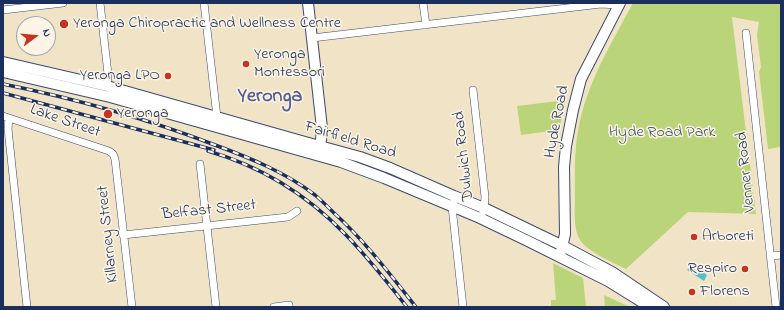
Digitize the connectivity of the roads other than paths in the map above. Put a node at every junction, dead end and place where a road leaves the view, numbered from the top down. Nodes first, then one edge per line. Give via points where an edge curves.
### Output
1 (62, 3) edge
2 (100, 3) edge
3 (204, 3) edge
4 (308, 3) edge
5 (423, 3) edge
6 (619, 4) edge
7 (3, 10) edge
8 (426, 25) junction
9 (746, 34) dead end
10 (312, 38) junction
11 (3, 62) edge
12 (3, 72) edge
13 (107, 86) junction
14 (473, 90) dead end
15 (6, 117) edge
16 (217, 117) junction
17 (318, 151) junction
18 (115, 159) joint
19 (200, 164) dead end
20 (454, 196) junction
21 (452, 207) junction
22 (484, 208) junction
23 (297, 211) dead end
24 (480, 218) junction
25 (207, 226) junction
26 (123, 235) junction
27 (563, 246) junction
28 (781, 255) edge
29 (559, 256) junction
30 (770, 256) junction
31 (289, 305) dead end
32 (647, 306) edge
33 (27, 307) edge
34 (132, 307) edge
35 (216, 307) edge
36 (274, 307) edge
37 (463, 307) edge
38 (664, 307) edge
39 (776, 307) edge

1 - 7 street
2 - 13 street via 108,74
3 - 16 street
4 - 10 main road
5 - 8 street
6 - 8 street
6 - 27 main road, Hyde Road via 581,79 573,110 564,167
8 - 10 street
9 - 30 street, Venner Road
10 - 17 main road via 322,128
11 - 13 main road, Fairfield Road
12 - 17 main road, Fairfield Road
13 - 16 main road, Fairfield Road
14 - 22 street, Dulwich Road via 485,197
15 - 18 street, Lake Street via 109,151
15 - 33 street
16 - 17 main road, Fairfield Road
17 - 20 main road, Fairfield Road via 360,157
17 - 21 main road, Fairfield Road
18 - 26 street, Killarney Street
19 - 25 street
20 - 21 street
20 - 22 main road, Fairfield Road
21 - 24 main road, Fairfield Road
21 - 37 street
22 - 24 street, Dulwich Road
22 - 27 main road, Fairfield Road
23 - 25 street, Belfast Street via 288,217
24 - 29 main road, Fairfield Road
25 - 26 street, Belfast Street
25 - 35 street
26 - 34 street, Killarney Street
27 - 29 main road, Hyde Road
27 - 38 main road, Fairfield Road via 612,272
28 - 30 street
29 - 32 main road, Fairfield Road via 608,280
30 - 39 street, Venner Road
31 - 36 street

